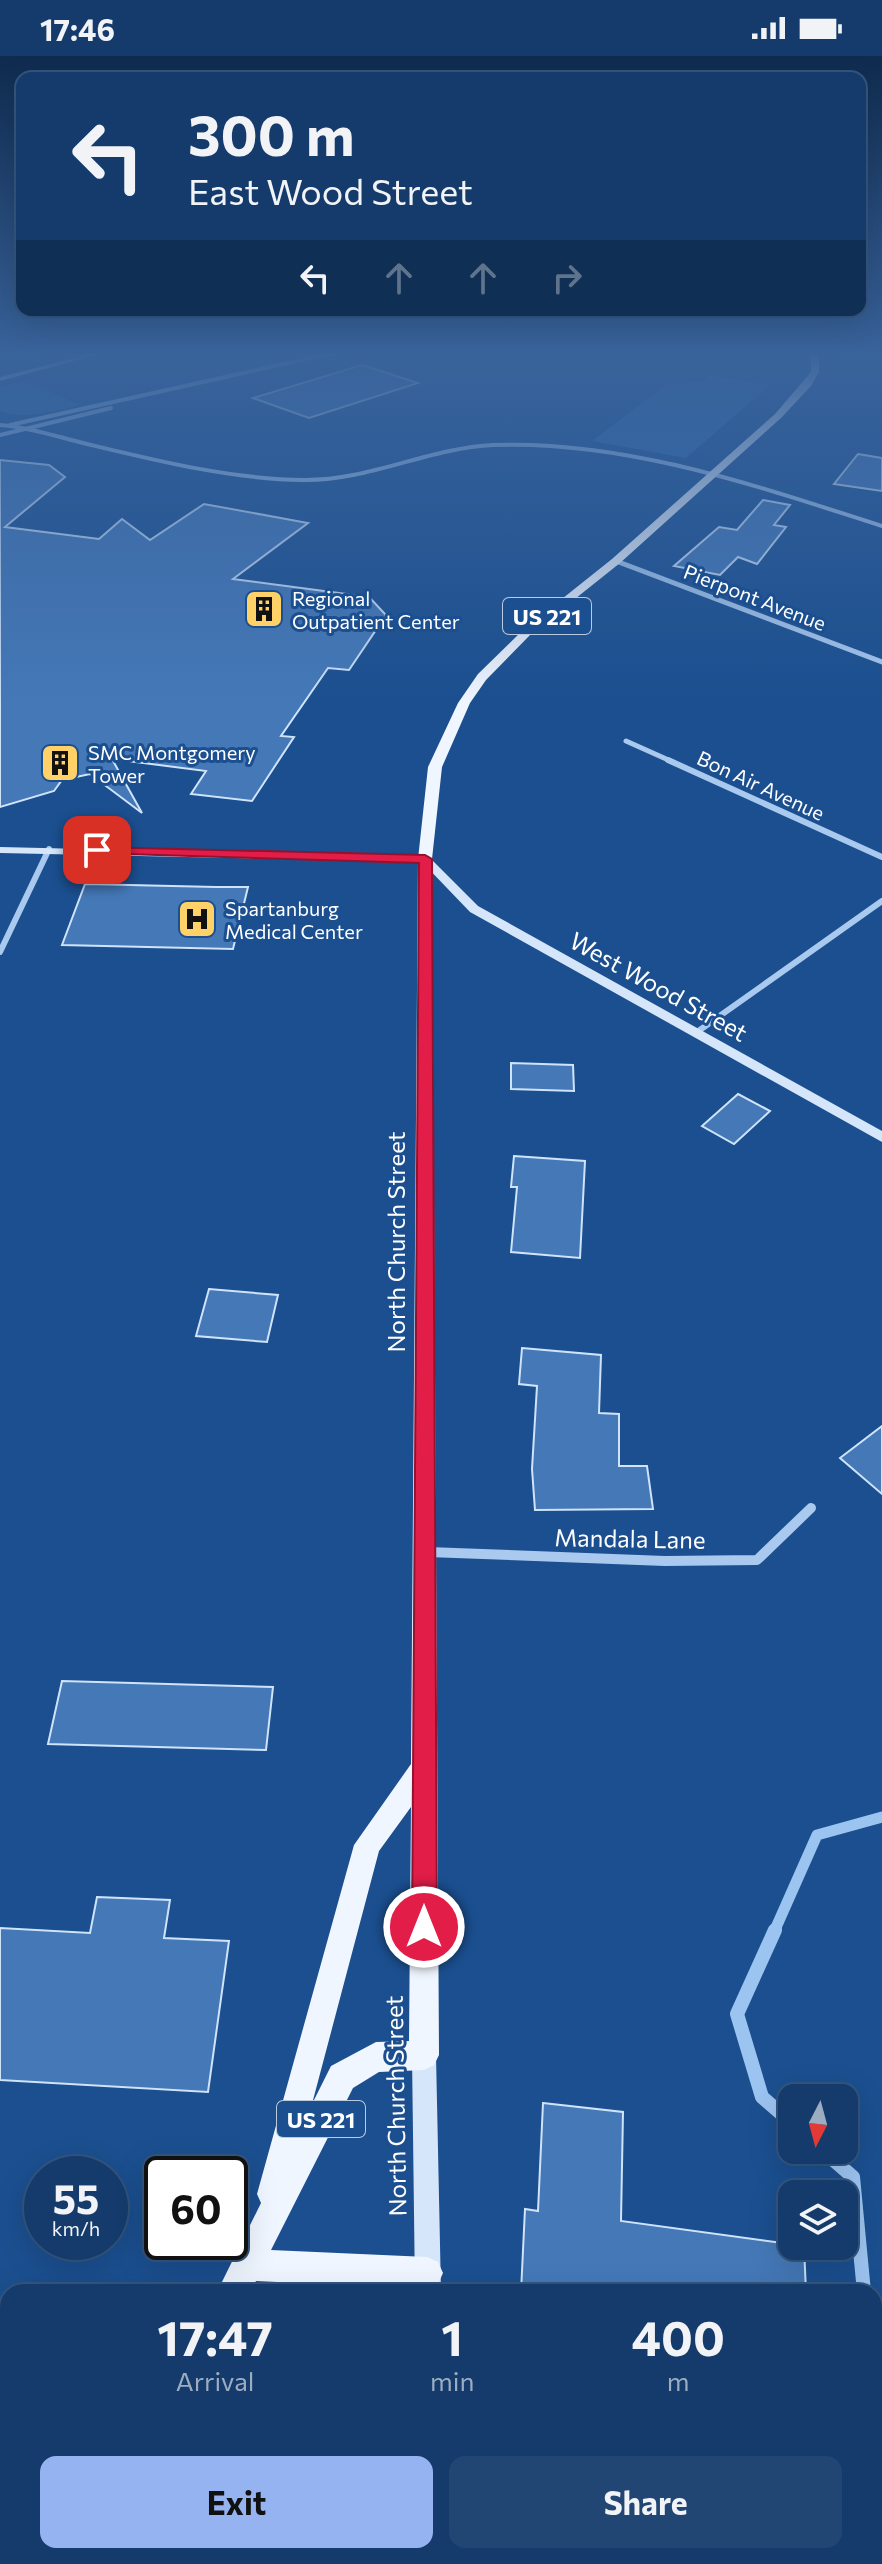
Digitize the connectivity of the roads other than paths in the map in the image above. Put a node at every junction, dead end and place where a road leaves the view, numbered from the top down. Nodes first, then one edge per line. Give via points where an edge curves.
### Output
1 (217, 469) edge
2 (378, 469) edge
3 (683, 469) edge
4 (719, 469) edge
5 (713, 475) junction
6 (882, 526) edge
7 (616, 561) junction
8 (882, 662) edge
9 (626, 741) dead end
10 (0, 848) edge
11 (49, 849) junction
12 (882, 857) edge
13 (425, 859) junction
14 (882, 901) edge
15 (0, 952) edge
16 (697, 1032) junction
17 (882, 1137) edge
18 (811, 1508) dead end
19 (427, 1552) junction
20 (424, 1768) junction
21 (424, 2055) junction
22 (255, 2252) junction
23 (428, 2282) edge
24 (237, 2284) edge

1 - 2 street via 257,477 350,478
3 - 5 street
4 - 5 main road, North Church Street / US 221
5 - 6 street
5 - 7 main road, North Church Street / US 221
7 - 8 street, Pierpont Avenue
7 - 13 main road, North Church Street / US 221 via 527,632 464,703 435,767
9 - 12 street, Bon Air Avenue
10 - 11 street
11 - 13 street
11 - 15 street
13 - 16 street, West Wood Street via 474,909
13 - 19 main road, North Church Street / US 221
14 - 16 street
16 - 17 street, West Wood Street
18 - 19 street, Mandala Lane via 757,1560
19 - 20 main road, North Church Street / US 221
20 - 21 main road, North Church Street / US 221
20 - 22 main road via 367,1845
21 - 22 main road, US 221 via 376,2057 342,2077
21 - 23 street, North Church Street
22 - 23 main road
22 - 24 main road, US 221

